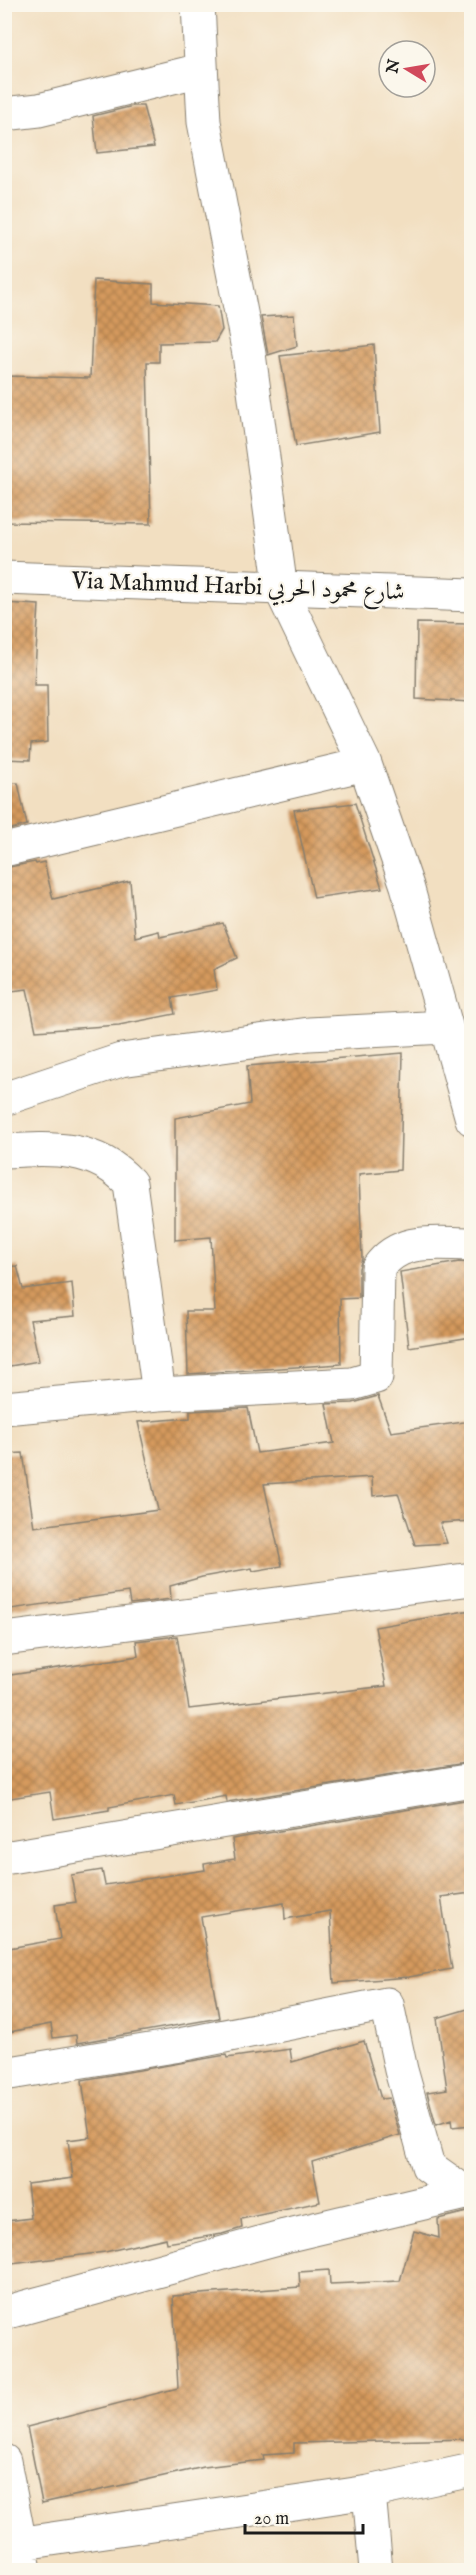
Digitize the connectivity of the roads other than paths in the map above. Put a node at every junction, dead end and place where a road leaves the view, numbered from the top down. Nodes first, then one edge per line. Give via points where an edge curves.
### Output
1 (198, 4) edge
2 (201, 70) junction
3 (4, 114) edge
4 (4, 578) edge
5 (281, 590) junction
6 (471, 595) edge
7 (365, 764) junction
8 (4, 850) edge
9 (445, 1027) junction
10 (4, 1099) edge
11 (471, 1119) edge
12 (4, 1151) edge
13 (471, 1244) edge
14 (159, 1394) junction
15 (4, 1408) edge
16 (471, 1579) edge
17 (4, 1639) edge
18 (471, 1780) edge
19 (4, 1858) edge
20 (4, 2074) edge
21 (469, 2192) edge
22 (4, 2313) edge
23 (4, 2461) edge
24 (471, 2470) edge
25 (369, 2492) junction
26 (17, 2554) edge
27 (376, 2571) edge

1 - 2 street
2 - 3 street via 39,110
2 - 5 street via 204,122 249,354
4 - 5 street, Via Mahmud Harbi شارع محمود الحربي
5 - 6 street, Via Mahmud Harbi شارع محمود الحربي
5 - 7 street
7 - 8 street
7 - 9 street via 407,886
9 - 10 street via 309,1034 121,1060
9 - 11 street
12 - 14 street via 51,1148 90,1155 115,1167 130,1183
13 - 14 street via 411,1244 387,1255 378,1268 376,1377 352,1384
14 - 15 street
16 - 17 street
18 - 19 street
20 - 21 street via 174,2046 387,2004 428,2166
21 - 22 street via 285,2236
23 - 26 street
24 - 25 street
25 - 26 street
25 - 27 street

